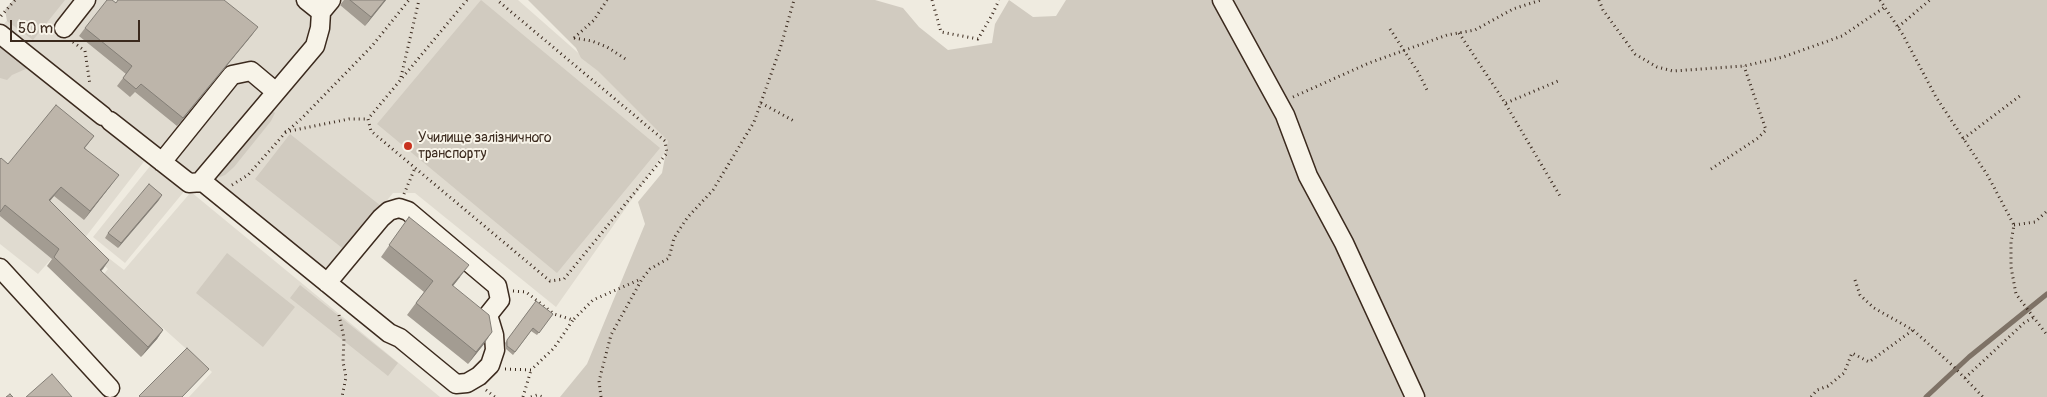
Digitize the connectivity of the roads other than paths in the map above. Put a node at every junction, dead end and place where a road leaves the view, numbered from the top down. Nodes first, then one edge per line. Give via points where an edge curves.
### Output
1 (86, 0) edge
2 (306, 0) edge
3 (1222, 0) edge
4 (326, 6) edge
5 (66, 33) road end
6 (0, 34) edge
7 (276, 92) junction
8 (162, 162) junction
9 (200, 182) junction
10 (0, 268) edge
11 (330, 285) junction
12 (110, 388) dead end
13 (1415, 397) edge

1 - 5 lane
2 - 4 lane
3 - 13 lane via 1285,115 1308,176 1344,243
4 - 7 lane via 315,46
6 - 8 lane
7 - 8 lane via 252,71 232,75
7 - 9 lane
8 - 9 lane via 189,183
9 - 11 lane
10 - 12 lane
11 - 11 lane via 456,384 473,380 490,365 495,350 488,315 500,300 496,286 408,211 399,208 381,218

